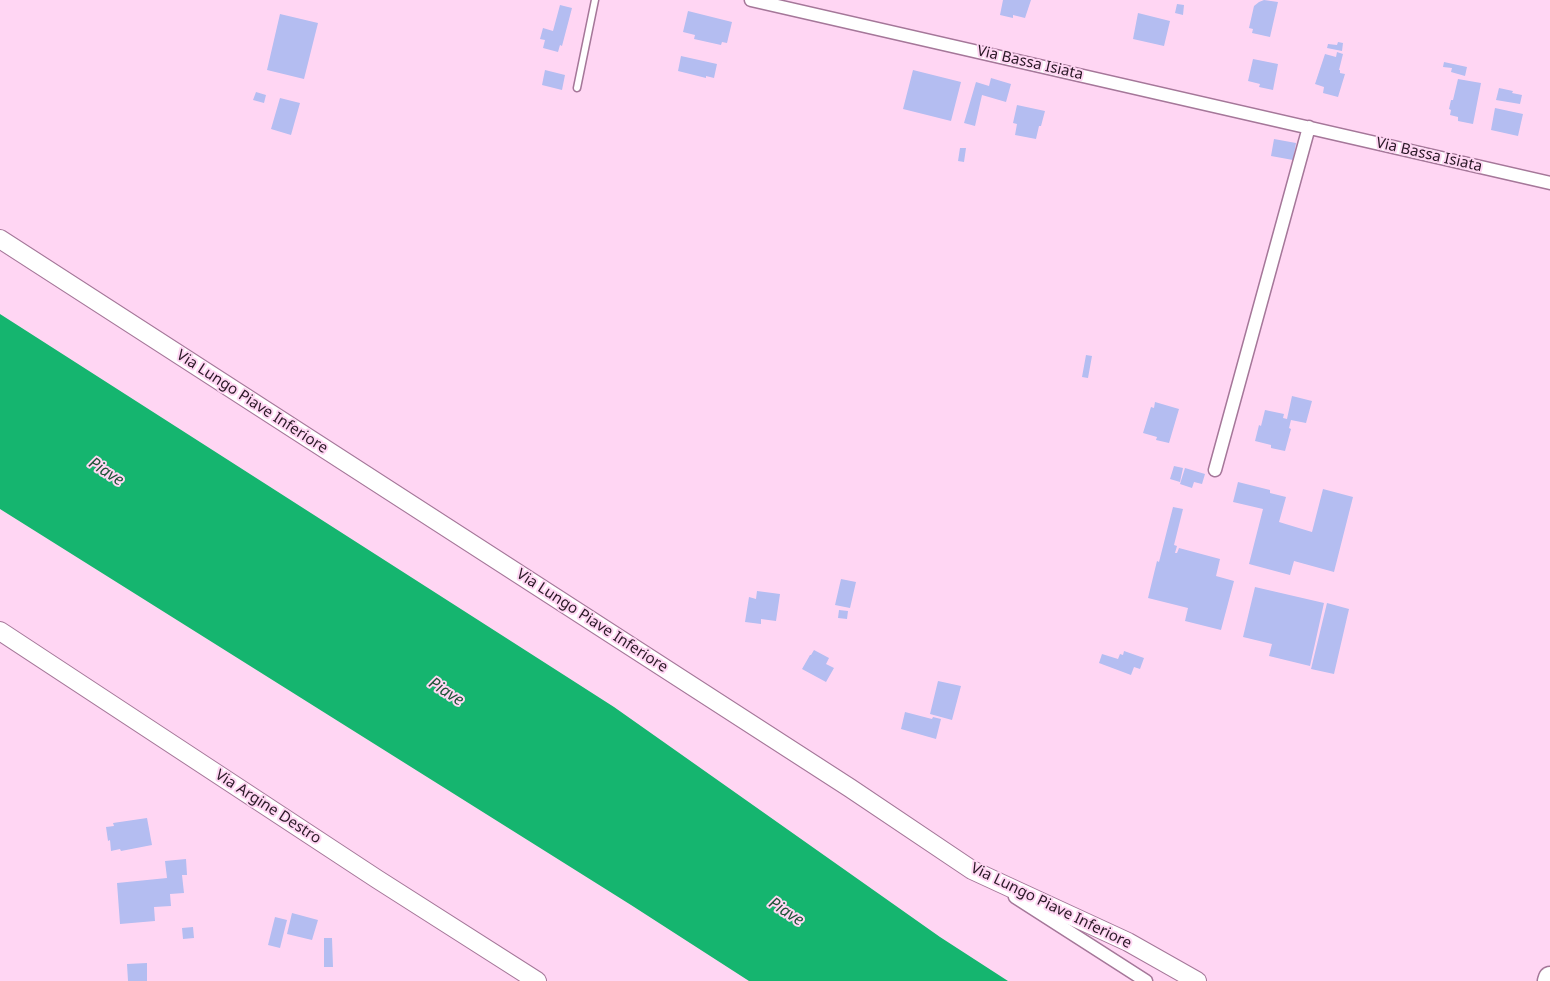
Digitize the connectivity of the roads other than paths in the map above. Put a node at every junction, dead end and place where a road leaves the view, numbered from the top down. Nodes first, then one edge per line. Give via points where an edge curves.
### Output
1 (595, 0) edge
2 (754, 0) edge
3 (577, 88) dead end
4 (1309, 127) junction
5 (1550, 183) edge
6 (0, 239) edge
7 (1215, 470) dead end
8 (0, 631) edge
9 (972, 870) junction
10 (537, 981) edge
11 (1146, 981) edge
12 (1197, 981) edge

1 - 3 lane
2 - 4 street, Via Bassa Isiata
4 - 5 street, Via Bassa Isiata
4 - 7 street
6 - 9 main road, Via Lungo Piave Inferiore
8 - 10 main road, Via Argine Destro
9 - 11 street
9 - 12 main road, Via Lungo Piave Inferiore via 1128,942

